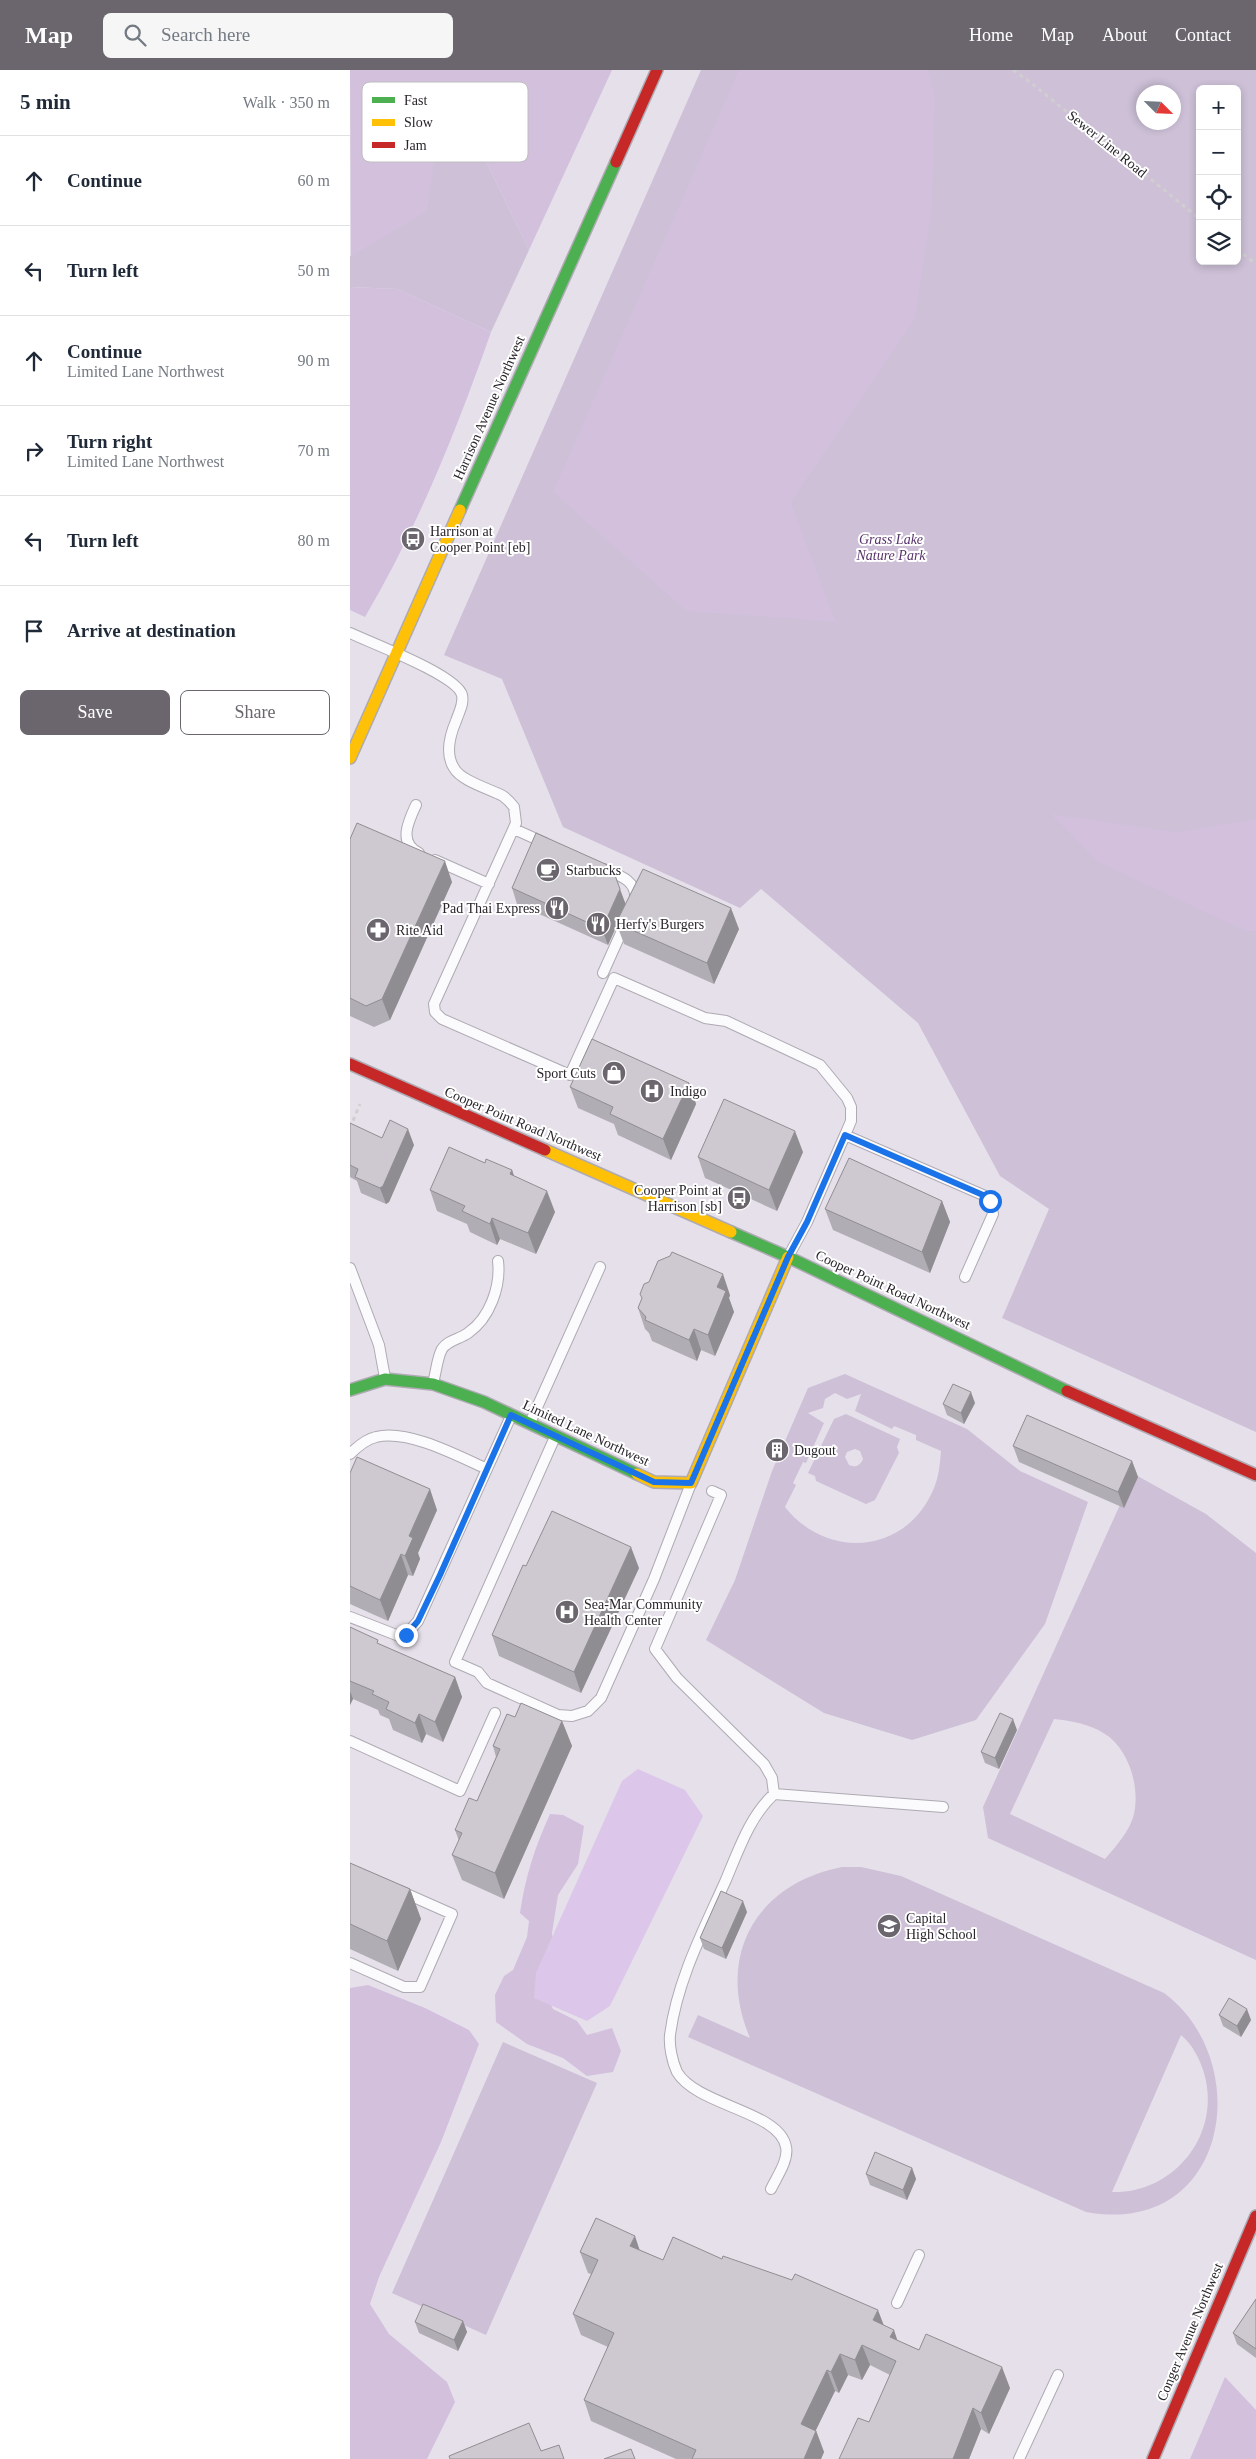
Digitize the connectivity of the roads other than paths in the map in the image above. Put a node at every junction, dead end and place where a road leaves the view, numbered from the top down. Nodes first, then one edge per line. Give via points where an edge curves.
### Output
1 (657, 70) edge
2 (350, 633) edge
3 (396, 654) junction
4 (350, 758) edge
5 (416, 805) dead end
6 (514, 829) junction
7 (560, 849) edge
8 (596, 865) edge
9 (488, 884) junction
10 (603, 973) dead end
11 (350, 1064) edge
12 (845, 1135) junction
13 (788, 1257) junction
14 (498, 1261) dead end
15 (350, 1268) edge
16 (600, 1268) dead end
17 (964, 1277) dead end
18 (385, 1379) junction
19 (433, 1384) junction
20 (350, 1390) edge
21 (511, 1415) junction
22 (530, 1424) junction
23 (555, 1436) junction
24 (350, 1454) edge
25 (487, 1469) junction
26 (1256, 1475) edge
27 (691, 1483) junction
28 (712, 1491) dead end
29 (350, 1616) edge
30 (495, 1713) dead end
31 (350, 1741) edge
32 (774, 1794) junction
33 (942, 1807) dead end
34 (392, 1887) edge
35 (350, 1963) edge
36 (771, 2189) dead end
37 (1256, 2216) edge
38 (918, 2255) dead end
39 (897, 2303) dead end
40 (1058, 2375) dead end
41 (1019, 2459) edge
42 (1153, 2459) edge

1 - 3 main road, Harrison Avenue Northwest
2 - 3 lane
3 - 4 main road, Harrison Avenue Northwest
3 - 6 lane via 441,674 456,685 462,694 462,706 452,731 449,751 454,769 514,806
5 - 9 lane via 407,825 408,845
6 - 7 lane
6 - 9 lane
8 - 10 lane via 630,882 636,895
9 - 12 lane via 434,1004 435,1012 442,1019 570,1075 614,978 704,1018 726,1021 820,1065 851,1107
11 - 13 main road, Cooper Point Road Northwest
12 - 13 lane
12 - 17 lane via 983,1195 990,1201 993,1214
13 - 26 main road, Cooper Point Road Northwest via 1068,1392
13 - 27 main road
14 - 19 lane via 497,1286 488,1309 470,1332 450,1341 442,1349
15 - 18 lane via 379,1345
16 - 22 lane
18 - 19 main road, Limited Lane Northwest
18 - 20 main road, Limited Lane Northwest
19 - 21 main road, Limited Lane Northwest
21 - 22 main road, Limited Lane Northwest
21 - 25 lane
22 - 23 main road, Limited Lane Northwest
23 - 27 main road, Limited Lane Northwest via 654,1482
23 - 27 lane via 455,1662 478,1672 487,1683 558,1715 572,1716 588,1711 601,1698 654,1579
24 - 25 lane via 375,1437 392,1436 432,1444
25 - 29 lane via 422,1613 406,1635 388,1633
28 - 32 lane via 721,1495 655,1649 677,1678 764,1764 772,1778
30 - 31 lane via 460,1791
32 - 33 lane
32 - 36 lane via 754,1818 687,1967 670,2037 672,2057 689,2086 772,2126 782,2138 786,2156
34 - 35 lane via 452,1914 420,1987 404,1987
37 - 42 main road, Conger Avenue Northwest
38 - 39 lane
40 - 41 lane

